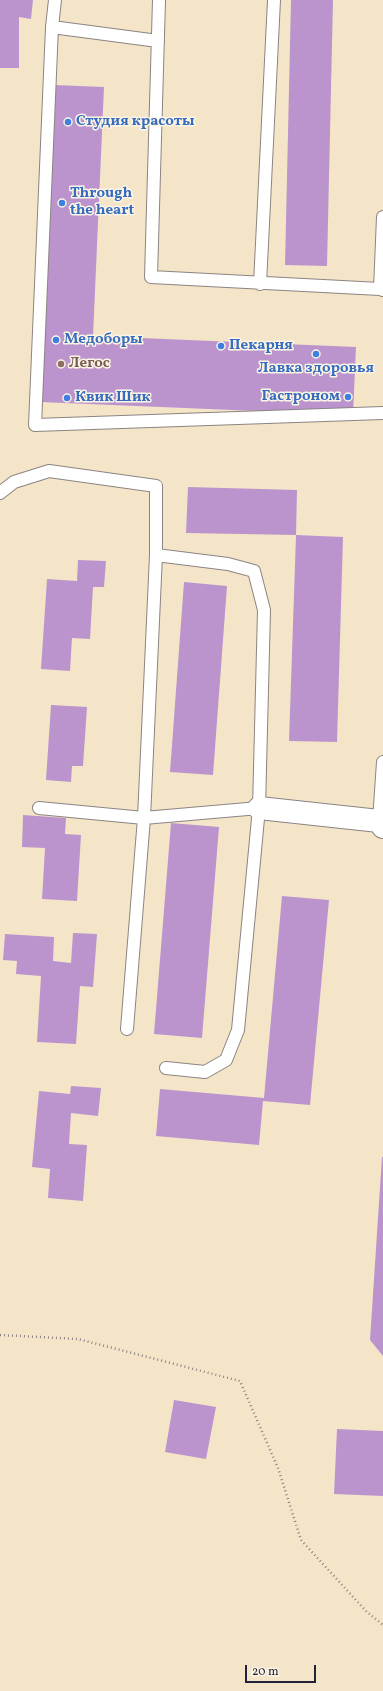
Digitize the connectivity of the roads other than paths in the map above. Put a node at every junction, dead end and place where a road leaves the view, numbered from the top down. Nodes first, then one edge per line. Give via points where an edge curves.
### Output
1 (55, 0) edge
2 (158, 0) edge
3 (274, 0) edge
4 (52, 27) junction
5 (158, 41) junction
6 (383, 217) edge
7 (260, 284) junction
8 (382, 290) edge
9 (383, 413) edge
10 (0, 493) edge
11 (156, 555) junction
12 (383, 762) edge
13 (39, 808) dead end
14 (259, 808) junction
15 (144, 818) junction
16 (381, 824) edge
17 (127, 1029) dead end
18 (166, 1068) dead end

1 - 4 lane
2 - 5 lane
3 - 7 lane
4 - 5 lane
4 - 9 lane via 35,425
5 - 7 lane via 151,277
6 - 8 lane
7 - 8 lane
10 - 11 lane via 14,482 49,471 156,486
11 - 14 lane via 228,564 254,571 264,610
11 - 15 lane
12 - 16 lane
13 - 15 lane
14 - 15 lane
14 - 16 street
14 - 18 lane via 238,1030 226,1060 205,1072
15 - 17 lane

